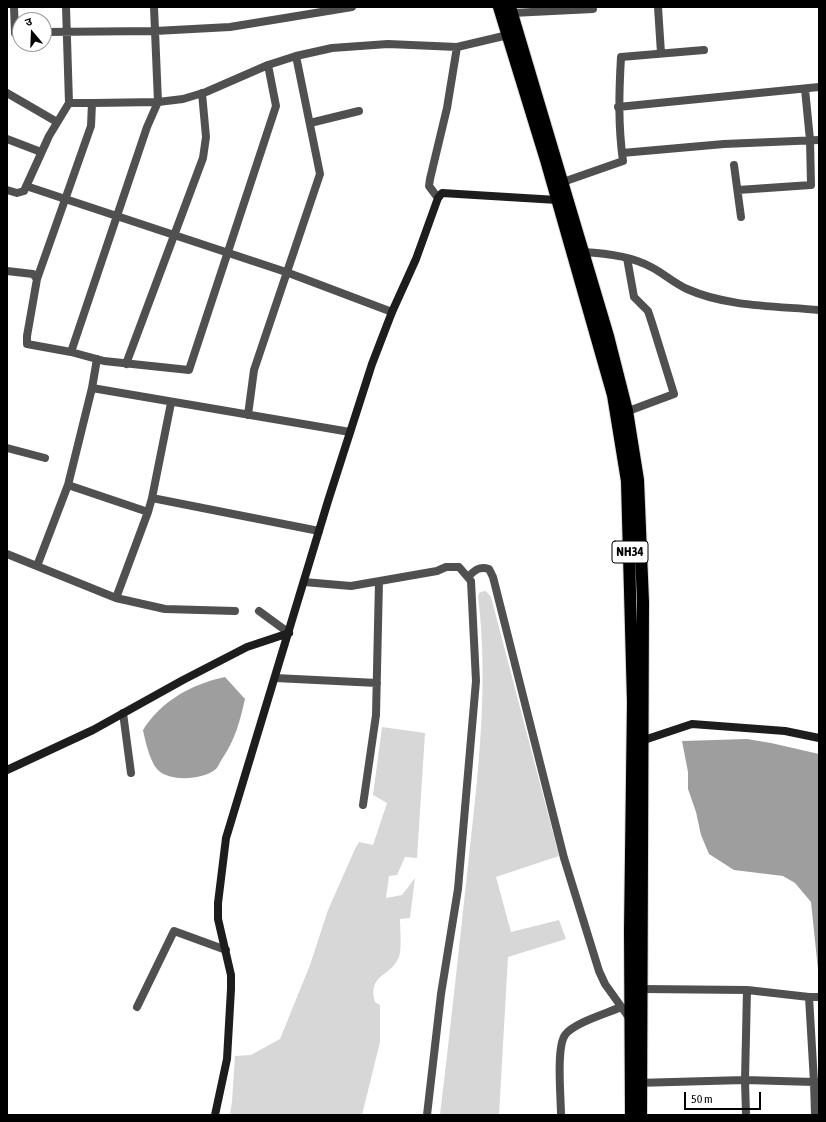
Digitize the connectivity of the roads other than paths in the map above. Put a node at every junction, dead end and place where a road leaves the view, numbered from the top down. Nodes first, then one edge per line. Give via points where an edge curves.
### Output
1 (66, 7) edge
2 (154, 7) edge
3 (352, 7) edge
4 (499, 7) edge
5 (658, 7) edge
6 (571, 8) edge
7 (593, 8) dead end
8 (511, 10) edge
9 (66, 31) junction
10 (155, 31) junction
11 (52, 32) edge
12 (508, 35) junction
13 (457, 47) junction
14 (704, 50) dead end
15 (661, 53) junction
16 (296, 56) junction
17 (268, 65) junction
18 (819, 87) edge
19 (805, 89) junction
20 (7, 93) edge
21 (202, 93) junction
22 (158, 102) junction
23 (69, 104) junction
24 (92, 104) junction
25 (618, 107) junction
26 (359, 111) dead end
27 (57, 122) junction
28 (310, 123) junction
29 (7, 139) edge
30 (810, 140) junction
31 (819, 140) edge
32 (41, 152) junction
33 (622, 153) junction
34 (734, 165) dead end
35 (563, 182) junction
36 (815, 185) edge
37 (26, 186) junction
38 (7, 190) edge
39 (738, 190) junction
40 (438, 198) junction
41 (66, 200) junction
42 (557, 200) junction
43 (741, 217) dead end
44 (118, 218) junction
45 (174, 235) junction
46 (228, 252) junction
47 (583, 252) junction
48 (627, 258) junction
49 (7, 271) edge
50 (286, 272) junction
51 (37, 279) junction
52 (819, 310) edge
53 (392, 312) junction
54 (71, 352) junction
55 (97, 360) junction
56 (126, 364) junction
57 (92, 388) junction
58 (171, 403) junction
59 (622, 413) junction
60 (248, 416) junction
61 (350, 432) junction
62 (7, 448) edge
63 (45, 458) dead end
64 (68, 484) junction
65 (152, 498) junction
66 (148, 512) junction
67 (319, 530) junction
68 (7, 554) edge
69 (36, 566) junction
70 (468, 577) junction
71 (379, 581) junction
72 (304, 582) junction
73 (116, 598) junction
74 (235, 611) dead end
75 (259, 612) dead end
76 (289, 633) junction
77 (276, 678) junction
78 (377, 683) junction
79 (123, 713) junction
80 (819, 738) edge
81 (637, 743) junction
82 (7, 770) edge
83 (131, 773) dead end
84 (363, 805) dead end
85 (226, 950) junction
86 (642, 989) junction
87 (747, 990) junction
88 (809, 997) junction
89 (819, 997) edge
90 (137, 1007) dead end
91 (621, 1007) junction
92 (632, 1021) junction
93 (745, 1080) junction
94 (816, 1082) edge
95 (636, 1083) junction
96 (216, 1115) edge
97 (427, 1115) edge
98 (561, 1115) edge
99 (631, 1115) edge
100 (641, 1115) edge
101 (746, 1115) edge
102 (815, 1115) edge

1 - 9 street
2 - 10 street
3 - 10 street via 230,27
4 - 12 highway, NH34
5 - 15 street
6 - 7 street
6 - 8 street
8 - 35 highway, NH34
9 - 10 street
9 - 11 street
9 - 23 street
10 - 22 street
12 - 13 street
12 - 42 highway, NH34
13 - 16 street via 388,44 332,48
13 - 40 street via 447,108 429,186
14 - 15 street
15 - 25 street via 622,57
16 - 17 street
16 - 28 street
17 - 21 street
17 - 46 street via 276,106
18 - 19 street
19 - 25 street
19 - 30 street
20 - 27 street
21 - 22 street via 183,99
21 - 45 street via 206,137 203,158
22 - 24 street
22 - 44 street via 147,127
23 - 24 street
23 - 27 street
24 - 41 street via 91,126
25 - 33 street
26 - 28 street
27 - 32 street
28 - 50 street via 320,174
29 - 32 street
30 - 31 street
30 - 33 street
30 - 36 street
32 - 37 street
33 - 35 street via 623,161
34 - 39 street
35 - 47 highway, NH34
36 - 39 street
37 - 38 street via 24,191 17,193
37 - 41 street
39 - 43 street
40 - 42 street via 446,192
40 - 53 street via 416,259
41 - 44 street
41 - 51 street
42 - 59 highway, NH34 via 613,395
44 - 45 street
44 - 54 street
45 - 46 street
45 - 56 street
46 - 50 street
46 - 56 street via 189,370
47 - 48 street via 603,252
47 - 59 highway, NH34 via 608,336
48 - 52 street via 650,266 687,289 712,297 735,302
48 - 59 street via 634,297 648,311 674,394
49 - 51 street via 32,274
50 - 53 street
50 - 60 street via 254,370
51 - 54 street via 27,344
53 - 61 street
54 - 55 street
55 - 56 street
55 - 57 street
57 - 58 street
57 - 64 street
58 - 60 street
58 - 65 street
59 - 81 highway, NH34
60 - 61 street
61 - 67 street
62 - 63 street
64 - 66 street
64 - 69 street
65 - 66 street
65 - 67 street
66 - 73 street
67 - 72 street
68 - 69 street
69 - 73 street
70 - 71 street via 460,568 446,567 437,571
70 - 91 street via 483,567 489,569 493,577 564,858 599,971
70 - 97 street via 471,581 476,681 458,889 441,994
71 - 72 street via 351,586
71 - 78 street
72 - 76 street
73 - 74 street via 165,609
75 - 76 street
76 - 77 street
76 - 79 street via 247,647
77 - 78 street
77 - 85 street via 226,838 218,919
78 - 84 street via 376,715
79 - 82 street via 93,730
79 - 83 street
80 - 81 street via 785,731 692,724
81 - 86 highway, NH34
81 - 92 highway, NH34 via 630,930
85 - 90 street via 174,931
85 - 96 street via 231,975 227,1059
86 - 87 street
86 - 95 highway, NH34
87 - 88 street
87 - 93 street
88 - 89 street
88 - 94 street
91 - 92 street
91 - 98 street via 573,1028 565,1035 560,1053
92 - 95 highway, NH34
93 - 94 street
93 - 95 street
93 - 101 street
94 - 102 street
95 - 99 highway, NH34
95 - 100 highway, NH34

